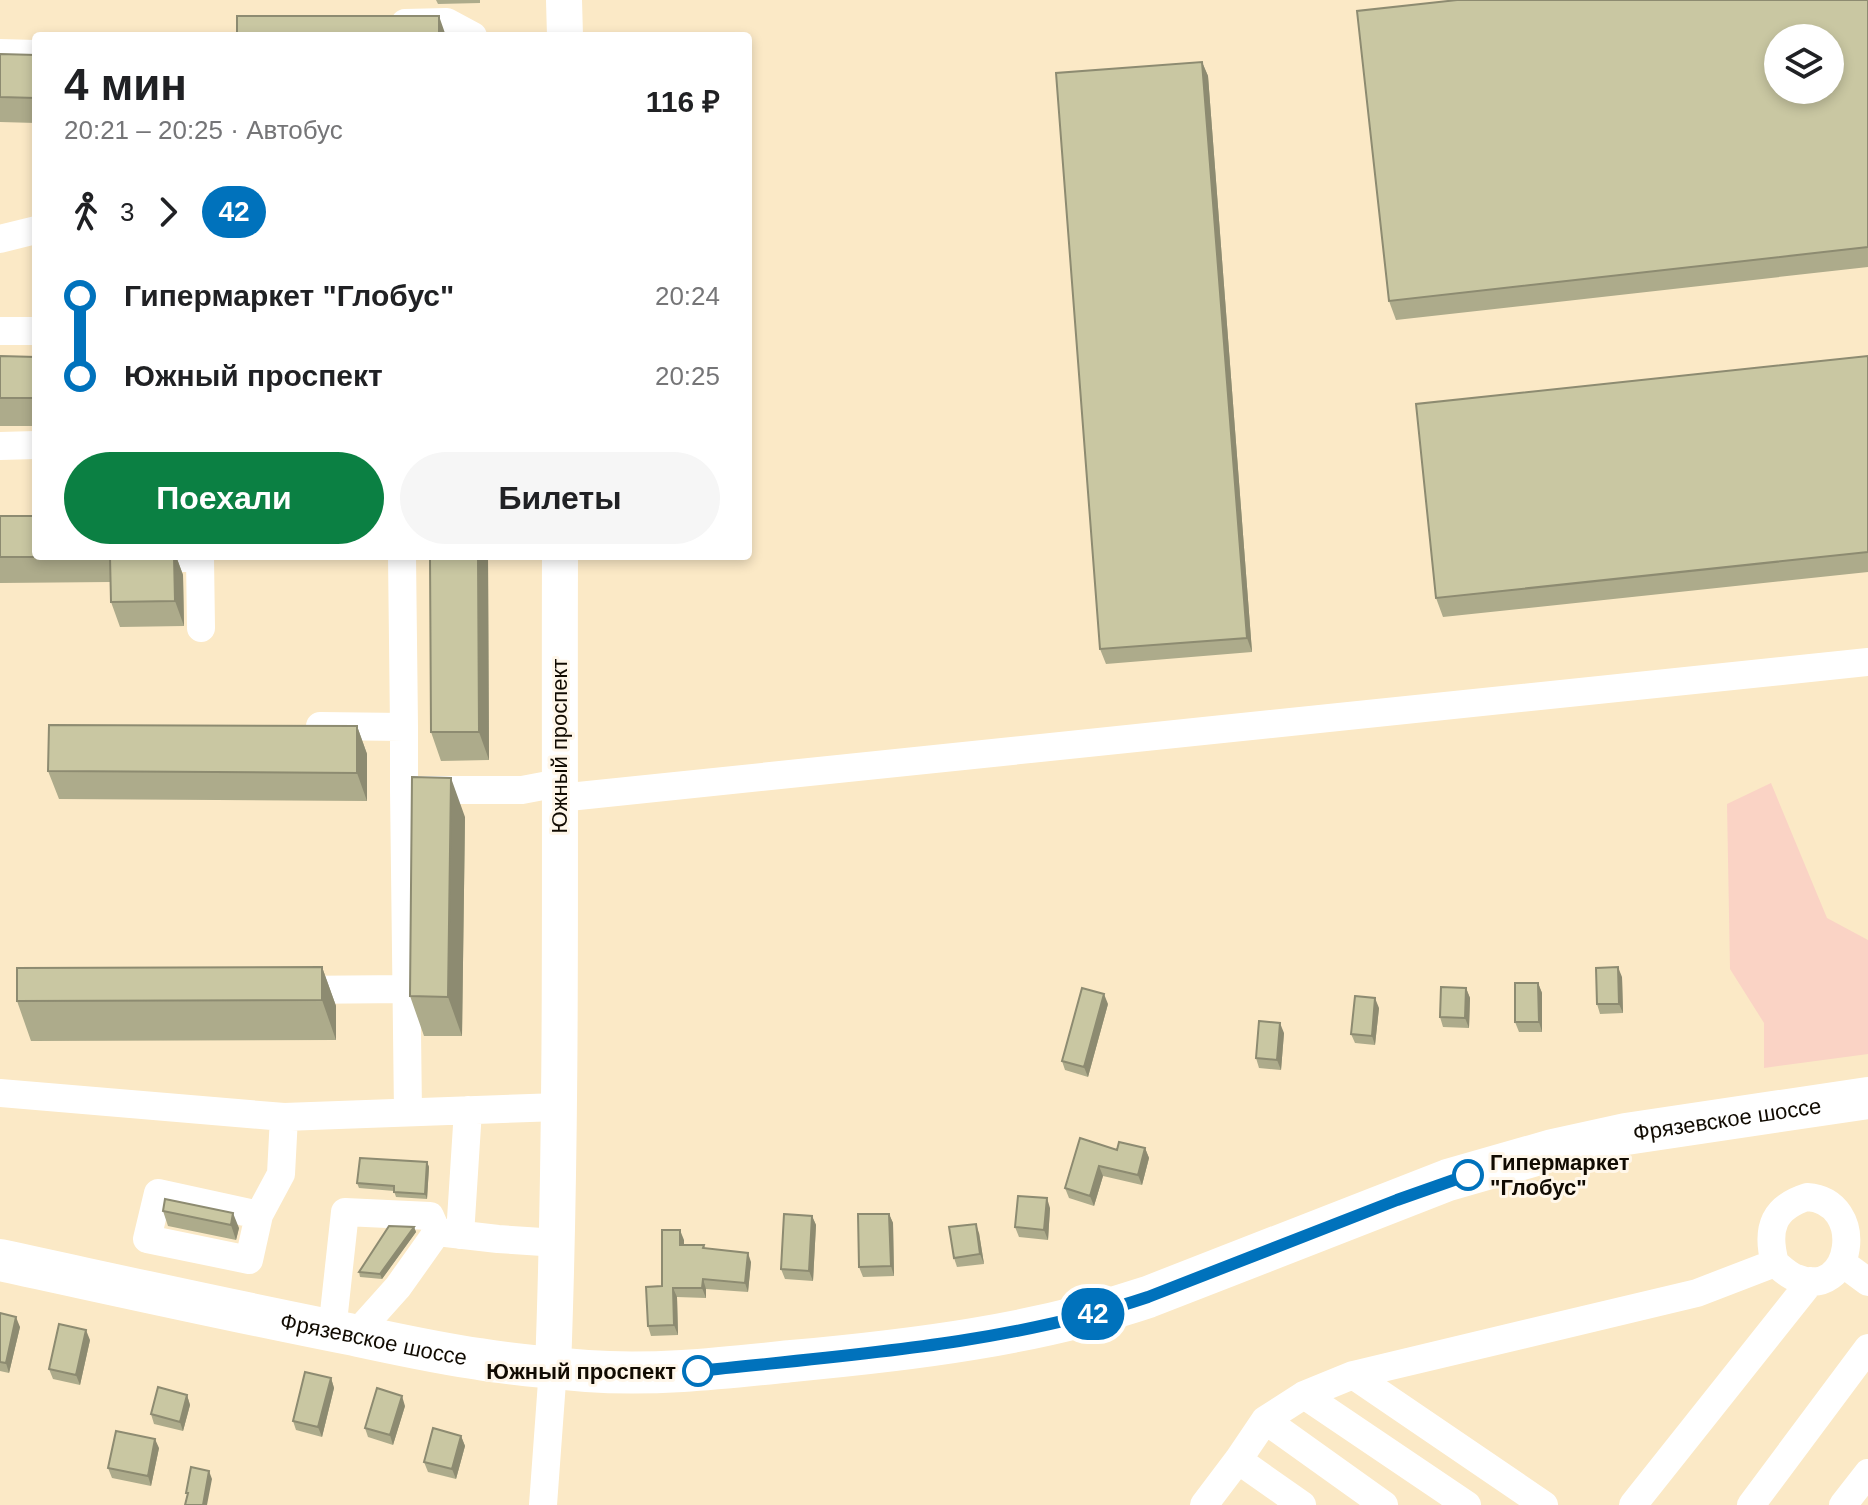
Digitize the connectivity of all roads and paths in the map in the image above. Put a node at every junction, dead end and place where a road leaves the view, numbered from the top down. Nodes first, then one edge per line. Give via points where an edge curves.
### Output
1 (564, 0) edge
2 (418, 11) edge
3 (374, 24) edge
4 (466, 32) edge
5 (565, 32) edge
6 (0, 53) edge
7 (32, 54) edge
8 (32, 231) edge
9 (1, 238) edge
10 (0, 331) edge
11 (32, 331) edge
12 (32, 445) edge
13 (0, 446) edge
14 (200, 560) edge
15 (402, 560) edge
16 (560, 560) edge
17 (201, 628) dead end
18 (1868, 662) edge
19 (294, 726) edge
20 (404, 727) junction
21 (404, 790) junction
22 (559, 790) junction
23 (407, 989) junction
24 (266, 990) edge
25 (0, 1093) edge
26 (1868, 1098) edge
27 (559, 1107) junction
28 (468, 1110) junction
29 (408, 1112) junction
30 (284, 1117) junction
31 (259, 1215) dead end
32 (448, 1233) junction
33 (558, 1243) junction
34 (0, 1260) edge
35 (1775, 1263) junction
36 (1857, 1274) edge
37 (1811, 1281) junction
38 (344, 1333) junction
39 (1868, 1348) edge
40 (553, 1368) junction
41 (1353, 1375) junction
42 (1304, 1395) junction
43 (1265, 1420) junction
44 (1238, 1460) junction
45 (1868, 1473) edge
46 (1209, 1503) edge
47 (1639, 1503) edge
48 (543, 1505) edge
49 (1302, 1505) edge
50 (1384, 1505) edge
51 (1467, 1505) edge
52 (1544, 1505) edge
53 (1751, 1505) edge
54 (1843, 1505) edge

1 - 5 main road
2 - 3 street
2 - 4 street
6 - 7 street
8 - 9 street
10 - 11 street
12 - 13 street
14 - 17 street
15 - 20 street
16 - 22 main road, Южный проспект
18 - 22 street
19 - 20 street
20 - 21 street
21 - 22 street
21 - 23 street
22 - 27 main road, Южный проспект
23 - 24 street
23 - 29 street
25 - 30 street
26 - 40 highway, Фрязевское шоссе via 1626,1134 1540,1153 1448,1180 1148,1297 1060,1322 867,1354 698,1371 638,1374
27 - 28 street
27 - 33 main road, Южный проспект
28 - 29 street
28 - 32 street
29 - 30 street
30 - 31 street via 281,1174
32 - 33 street
32 - 38 street via 398,1287
32 - 38 street via 430,1216 345,1212
33 - 40 main road, Южный проспект
34 - 38 highway, Фрязевское шоссе
35 - 36 street via 1770,1236 1782,1210 1793,1201 1821,1198 1834,1203 1852,1225
35 - 37 street via 1797,1279
35 - 41 street via 1697,1293
36 - 37 street
37 - 47 street
38 - 40 highway, Фрязевское шоссе
39 - 53 street
40 - 48 street
41 - 42 street
41 - 52 street
42 - 43 street
42 - 51 street
43 - 44 street
43 - 50 street
44 - 46 street
44 - 49 street
45 - 54 street

